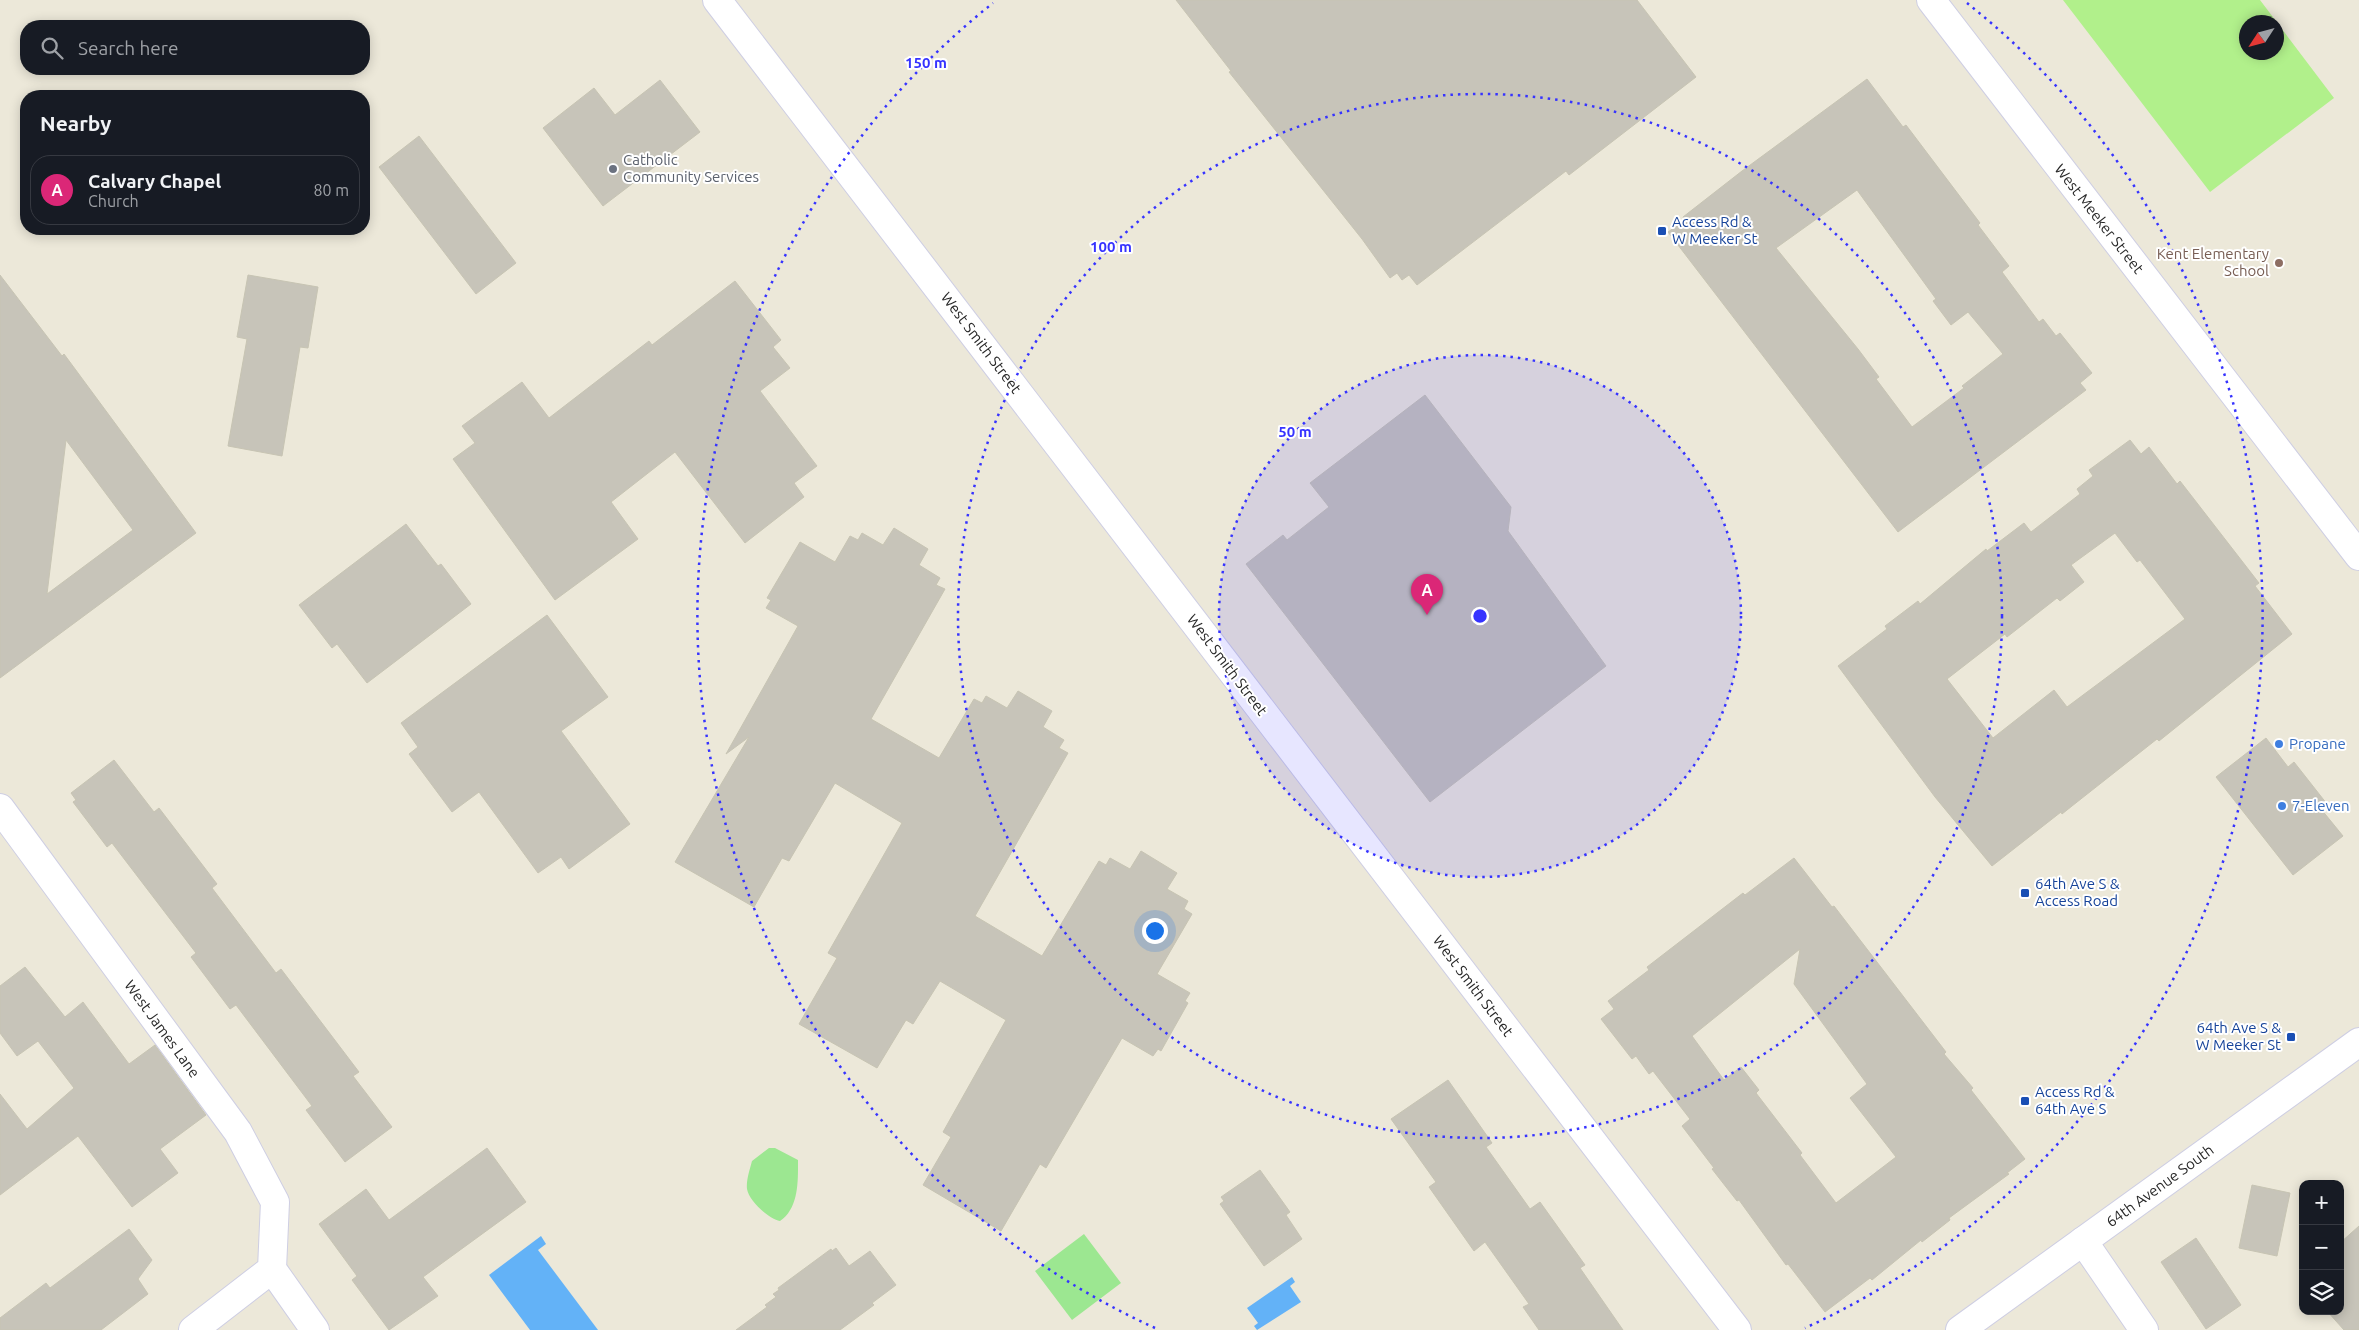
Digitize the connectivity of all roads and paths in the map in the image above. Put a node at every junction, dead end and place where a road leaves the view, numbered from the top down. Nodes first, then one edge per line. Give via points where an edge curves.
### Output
1 (717, 0) edge
2 (1931, 0) edge
3 (2359, 556) edge
4 (0, 808) edge
5 (2359, 1042) edge
6 (2083, 1241) junction
7 (272, 1269) junction
8 (193, 1330) edge
9 (315, 1330) edge
10 (1737, 1330) edge
11 (1960, 1330) edge
12 (2144, 1330) edge

1 - 10 street, West Smith Street
2 - 3 street, West Meeker Street
4 - 7 street, West James Lane via 238,1132 275,1202
5 - 6 street, 64th Avenue South
6 - 11 street, 64th Avenue South
6 - 12 street
7 - 8 street
7 - 9 street

